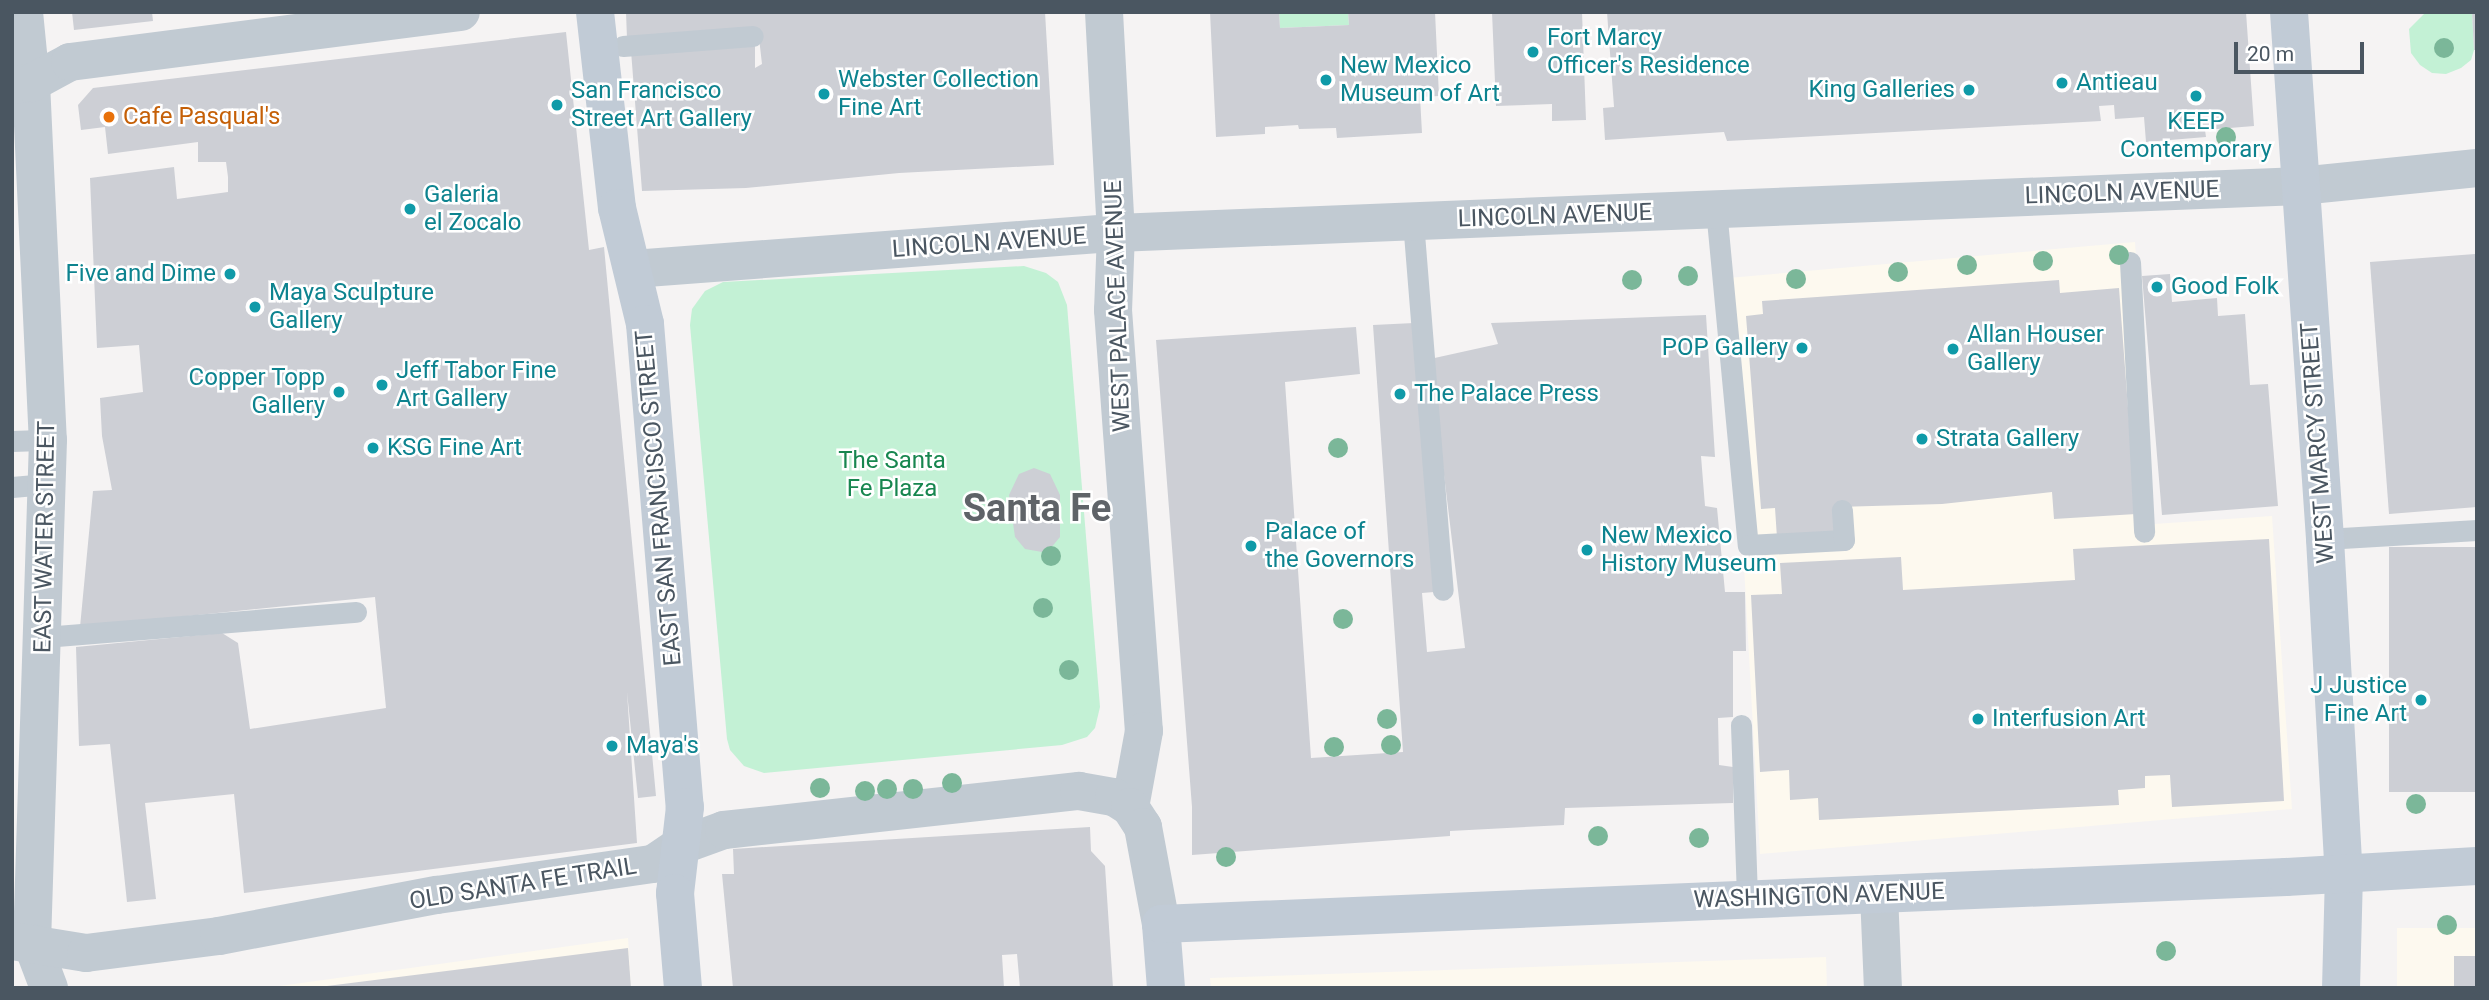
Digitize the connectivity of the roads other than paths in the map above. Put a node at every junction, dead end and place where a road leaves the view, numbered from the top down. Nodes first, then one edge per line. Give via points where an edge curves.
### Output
1 (24, 12) edge
2 (460, 12) edge
3 (594, 12) edge
4 (1104, 12) edge
5 (2289, 12) edge
6 (753, 36) dead end
7 (623, 46) dead end
8 (22, 84) edge
9 (2477, 169) edge
10 (2300, 186) junction
11 (1716, 209) junction
12 (1413, 221) junction
13 (1116, 233) junction
14 (2130, 262) dead end
15 (634, 269) junction
16 (30, 440) edge
17 (30, 485) edge
18 (1842, 510) dead end
19 (2477, 530) edge
20 (2144, 532) dead end
21 (2325, 539) junction
22 (1443, 590) dead end
23 (356, 612) dead end
24 (44, 637) junction
25 (1741, 725) dead end
26 (1130, 807) junction
27 (680, 846) junction
28 (2477, 866) edge
29 (2344, 874) junction
30 (1879, 894) junction
31 (1747, 900) junction
32 (1161, 924) junction
33 (22, 942) edge
34 (49, 988) edge
35 (683, 988) edge
36 (1166, 988) edge
37 (1883, 988) edge
38 (2341, 988) edge

1 - 8 street, EAST WATER STREET
2 - 8 street via 70,62
3 - 15 street, EAST SAN FRANCISCO STREET via 619,220
4 - 13 street, WEST PALACE AVENUE
5 - 10 street, WEST MARCY STREET
6 - 7 lane
8 - 16 street, EAST WATER STREET
9 - 10 street, LINCOLN AVENUE
10 - 11 street, LINCOLN AVENUE
10 - 21 street, WEST MARCY STREET
11 - 12 street, LINCOLN AVENUE
11 - 18 lane via 1748,545 1844,540
12 - 13 street, LINCOLN AVENUE
12 - 22 lane
13 - 15 street, LINCOLN AVENUE
13 - 26 street, WEST PALACE AVENUE via 1113,310 1144,731
14 - 20 lane
15 - 27 street, EAST SAN FRANCISCO STREET via 645,324 685,807
16 - 17 street, EAST WATER STREET
17 - 24 street, EAST WATER STREET
19 - 21 lane
21 - 29 street, WEST MARCY STREET
23 - 24 lane
24 - 33 street, EAST WATER STREET
25 - 31 lane
26 - 27 street, OLD SANTA FE TRAIL via 1114,797 1060,793 752,825
26 - 32 street via 1143,827
27 - 33 street, OLD SANTA FE TRAIL via 653,864 437,895 261,930 86,953
27 - 35 street, EAST SAN FRANCISCO STREET via 675,893
28 - 29 street, WASHINGTON AVENUE
29 - 30 street, WASHINGTON AVENUE
29 - 38 street, WEST MARCY STREET
30 - 31 street, WASHINGTON AVENUE
30 - 37 street
31 - 32 street, WASHINGTON AVENUE
32 - 36 street
33 - 34 street, EAST WATER STREET

